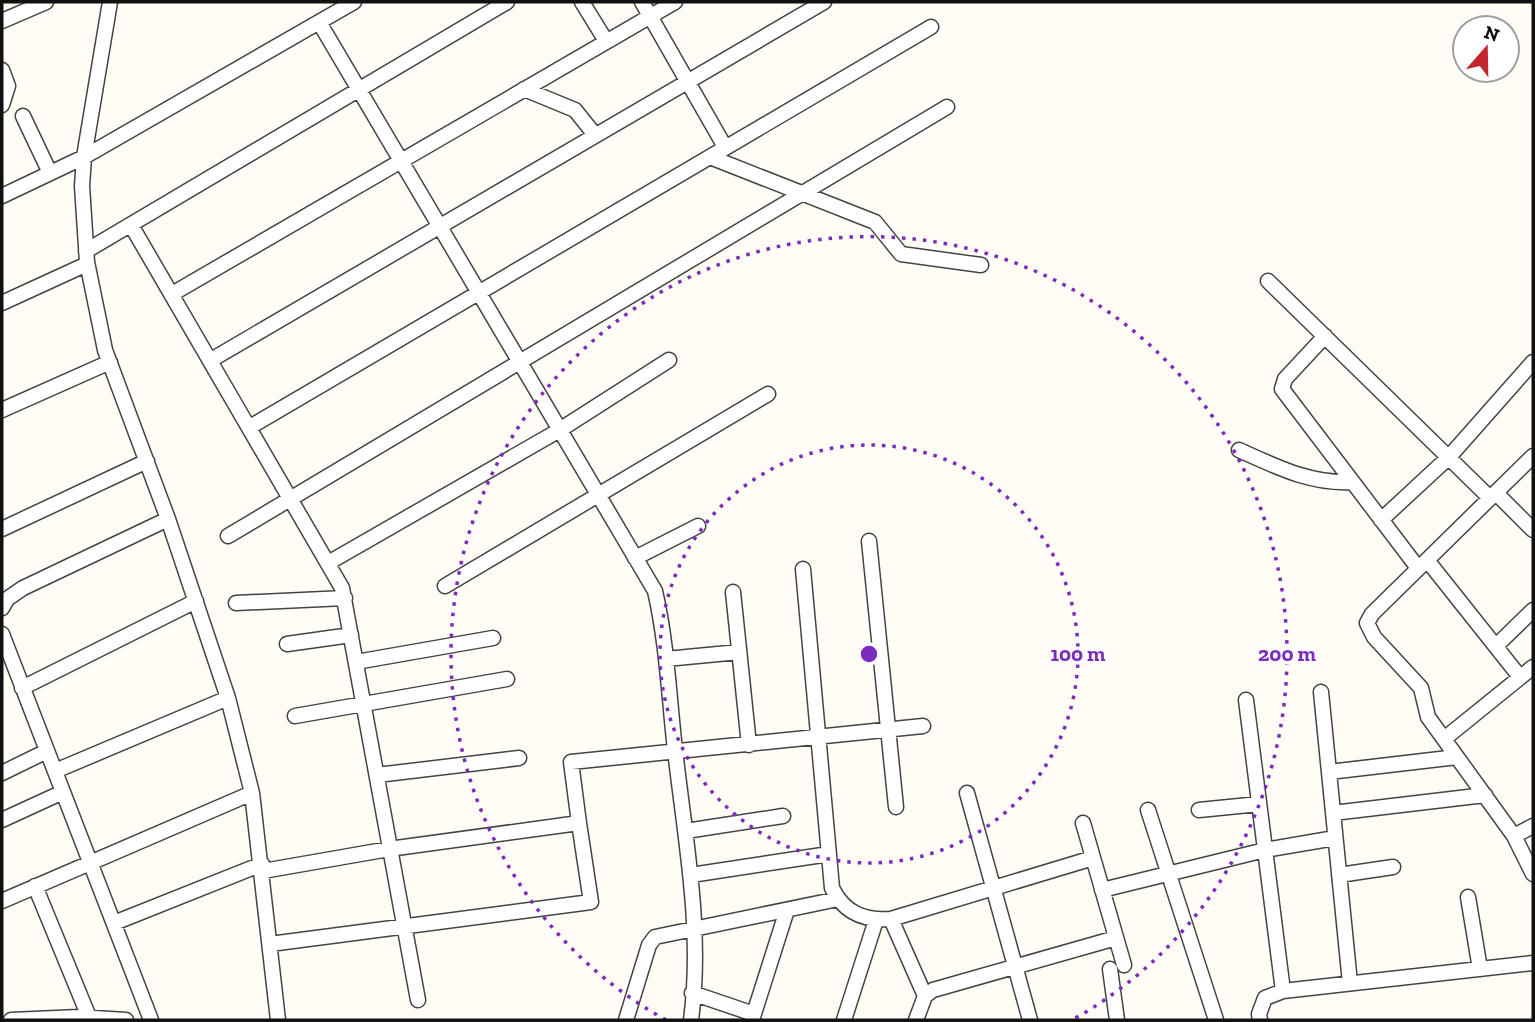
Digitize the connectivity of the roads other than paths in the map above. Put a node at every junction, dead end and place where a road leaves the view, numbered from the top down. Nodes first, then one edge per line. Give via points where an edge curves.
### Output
1 (46, 2) edge
2 (110, 2) edge
3 (354, 2) edge
4 (507, 2) edge
5 (582, 2) edge
6 (642, 2) edge
7 (675, 2) edge
8 (824, 2) edge
9 (650, 16) junction
10 (2, 21) edge
11 (319, 22) junction
12 (931, 27) dead end
13 (606, 41) junction
14 (2, 70) edge
15 (687, 81) junction
16 (360, 89) junction
17 (524, 89) junction
18 (2, 105) edge
19 (947, 107) dead end
20 (23, 116) dead end
21 (595, 135) junction
22 (726, 147) junction
23 (709, 156) junction
24 (84, 157) junction
25 (399, 161) junction
26 (50, 173) junction
27 (804, 194) junction
28 (2, 196) edge
29 (131, 225) junction
30 (439, 229) junction
31 (86, 258) junction
32 (981, 265) dead end
33 (1268, 281) dead end
34 (476, 293) junction
35 (172, 294) junction
36 (2, 303) edge
37 (1325, 336) junction
38 (211, 360) junction
39 (670, 360) dead end
40 (110, 362) junction
41 (1533, 362) edge
42 (518, 365) junction
43 (768, 394) dead end
44 (2, 410) edge
45 (250, 427) junction
46 (558, 431) junction
47 (1239, 450) dead end
48 (1533, 456) edge
49 (1449, 457) junction
50 (147, 461) junction
51 (1351, 482) junction
52 (1493, 495) junction
53 (597, 496) junction
54 (292, 498) junction
55 (168, 519) junction
56 (1381, 520) junction
57 (698, 526) dead end
58 (2, 529) edge
59 (1533, 530) edge
60 (228, 536) dead end
61 (869, 541) dead end
62 (635, 558) junction
63 (328, 563) junction
64 (1423, 564) junction
65 (803, 569) dead end
66 (445, 586) dead end
67 (733, 592) dead end
68 (345, 598) junction
69 (196, 601) junction
70 (236, 603) dead end
71 (2, 608) edge
72 (1533, 610) edge
73 (2, 634) edge
74 (351, 635) junction
75 (493, 638) dead end
76 (288, 644) dead end
77 (1496, 646) junction
78 (739, 652) junction
79 (666, 659) junction
80 (6, 660) edge
81 (356, 662) junction
82 (1533, 667) edge
83 (1520, 677) junction
84 (507, 679) dead end
85 (22, 688) junction
86 (1321, 692) dead end
87 (228, 698) junction
88 (1246, 700) dead end
89 (364, 703) junction
90 (295, 716) dead end
91 (923, 726) dead end
92 (888, 730) junction
93 (819, 738) junction
94 (1444, 739) junction
95 (750, 746) junction
96 (675, 750) junction
97 (47, 751) junction
98 (1457, 757) junction
99 (519, 758) dead end
100 (55, 771) junction
101 (2, 772) edge
102 (1329, 772) junction
103 (377, 775) junction
104 (63, 792) junction
105 (252, 793) junction
106 (967, 793) dead end
107 (1485, 795) junction
108 (1259, 804) junction
109 (896, 807) dead end
110 (1147, 810) dead end
111 (1199, 810) dead end
112 (1333, 813) junction
113 (783, 816) dead end
114 (2, 820) edge
115 (579, 823) junction
116 (1083, 823) dead end
117 (1533, 826) edge
118 (686, 831) junction
119 (1514, 836) junction
120 (1335, 838) junction
121 (389, 849) junction
122 (1265, 850) junction
123 (829, 854) junction
124 (1093, 858) junction
125 (90, 862) junction
126 (1393, 866) dead end
127 (263, 867) junction
128 (1171, 873) junction
129 (1533, 874) edge
130 (691, 875) junction
131 (1339, 875) junction
132 (36, 886) junction
133 (993, 888) junction
134 (1102, 890) junction
135 (1468, 897) dead end
136 (838, 899) junction
137 (2, 901) edge
138 (787, 909) junction
139 (884, 920) junction
140 (114, 923) junction
141 (405, 926) junction
142 (694, 929) junction
143 (1116, 938) junction
144 (270, 944) junction
145 (1533, 963) edge
146 (1014, 967) junction
147 (1480, 969) junction
148 (1350, 983) junction
149 (1283, 991) junction
150 (692, 993) junction
151 (925, 996) junction
152 (418, 1000) dead end
153 (89, 1017) junction
154 (753, 1017) edge
155 (11, 1020) edge
156 (126, 1020) edge
157 (151, 1020) edge
158 (278, 1020) edge
159 (626, 1020) edge
160 (691, 1020) edge
161 (844, 1020) edge
162 (916, 1020) edge
163 (1030, 1020) edge
164 (1117, 1020) edge
165 (1216, 1020) edge
166 (1259, 1020) edge

1 - 10 street
2 - 24 street
3 - 11 street
4 - 16 street
5 - 13 street
6 - 9 street
7 - 9 street
8 - 15 street
9 - 13 street
9 - 15 street
11 - 16 street
11 - 24 street
12 - 22 street
13 - 17 street
14 - 18 street via 8,86
15 - 21 street
15 - 22 street
16 - 25 street
16 - 29 street
17 - 21 street via 575,110
17 - 25 street
19 - 27 street
20 - 26 street
21 - 30 street
22 - 23 street
23 - 27 street
23 - 34 street
24 - 26 street
24 - 31 street
25 - 30 street
25 - 35 street
26 - 28 street
27 - 32 street via 875,222 901,254
27 - 42 street
29 - 31 street
29 - 35 street
30 - 34 street
30 - 38 street
31 - 36 street
31 - 40 street
33 - 37 street
34 - 42 street
34 - 45 street
35 - 38 street
37 - 49 street
37 - 51 street via 1285,379 1282,389
38 - 45 street
39 - 46 street
40 - 44 street
40 - 50 street
41 - 49 street
42 - 46 street
42 - 54 street
43 - 53 street
45 - 54 street
46 - 53 street
46 - 63 street
47 - 51 street via 1303,478
48 - 52 street
49 - 52 street
49 - 56 street
50 - 55 street
50 - 58 street
51 - 56 street
52 - 59 street
52 - 64 street
53 - 62 street
53 - 66 street
54 - 60 street
54 - 63 street
55 - 69 street
55 - 71 street via 23,588
56 - 64 street
57 - 62 street
61 - 92 street
62 - 79 street via 655,591
63 - 68 street
64 - 77 street
64 - 94 street via 1367,624 1421,688 1428,718
65 - 93 street
67 - 78 street
68 - 70 street
68 - 74 street
69 - 85 street
69 - 87 street
72 - 77 street
73 - 80 street
74 - 76 street
74 - 81 street
75 - 81 street
77 - 83 street
78 - 79 street
78 - 95 street
79 - 96 street
80 - 85 street
81 - 89 street
82 - 83 street
83 - 94 street
84 - 89 street
85 - 97 street
86 - 102 street
87 - 100 street
87 - 105 street
88 - 108 street
89 - 90 street
89 - 103 street
91 - 92 street
92 - 93 street
92 - 109 street
93 - 95 street
93 - 123 street
94 - 98 street
95 - 96 street
96 - 115 street via 571,762
96 - 118 street
97 - 100 street
97 - 101 street
98 - 102 street
98 - 107 street
99 - 103 street
100 - 104 street
102 - 112 street
103 - 121 street
104 - 114 street
104 - 125 street
105 - 125 street
105 - 127 street
106 - 133 street
107 - 112 street
107 - 119 street
108 - 111 street
108 - 122 street
110 - 128 street
112 - 120 street
113 - 118 street
115 - 121 street
115 - 141 street via 591,902
116 - 124 street
117 - 119 street
118 - 130 street
119 - 129 street
120 - 122 street
120 - 131 street
121 - 127 street
121 - 141 street
122 - 128 street
122 - 149 street
123 - 130 street
123 - 136 street via 832,888
124 - 133 street
124 - 134 street
125 - 132 street
125 - 140 street
126 - 131 street
127 - 140 street
127 - 144 street
128 - 134 street
128 - 165 street
130 - 142 street
131 - 148 street
132 - 137 street
132 - 153 street
133 - 139 street
133 - 146 street
134 - 143 street
135 - 147 street
136 - 138 street
136 - 139 street via 862,918
138 - 142 street
138 - 154 street
139 - 151 street
139 - 161 street
140 - 157 street
141 - 144 street
141 - 152 street
142 - 150 street
142 - 159 street via 651,940
143 - 146 street
143 - 164 street
144 - 158 street
145 - 147 street
146 - 151 street
146 - 163 street
147 - 148 street
148 - 149 street
149 - 166 street via 1265,998
150 - 154 street
150 - 160 street
151 - 162 street
153 - 155 street
153 - 156 street

